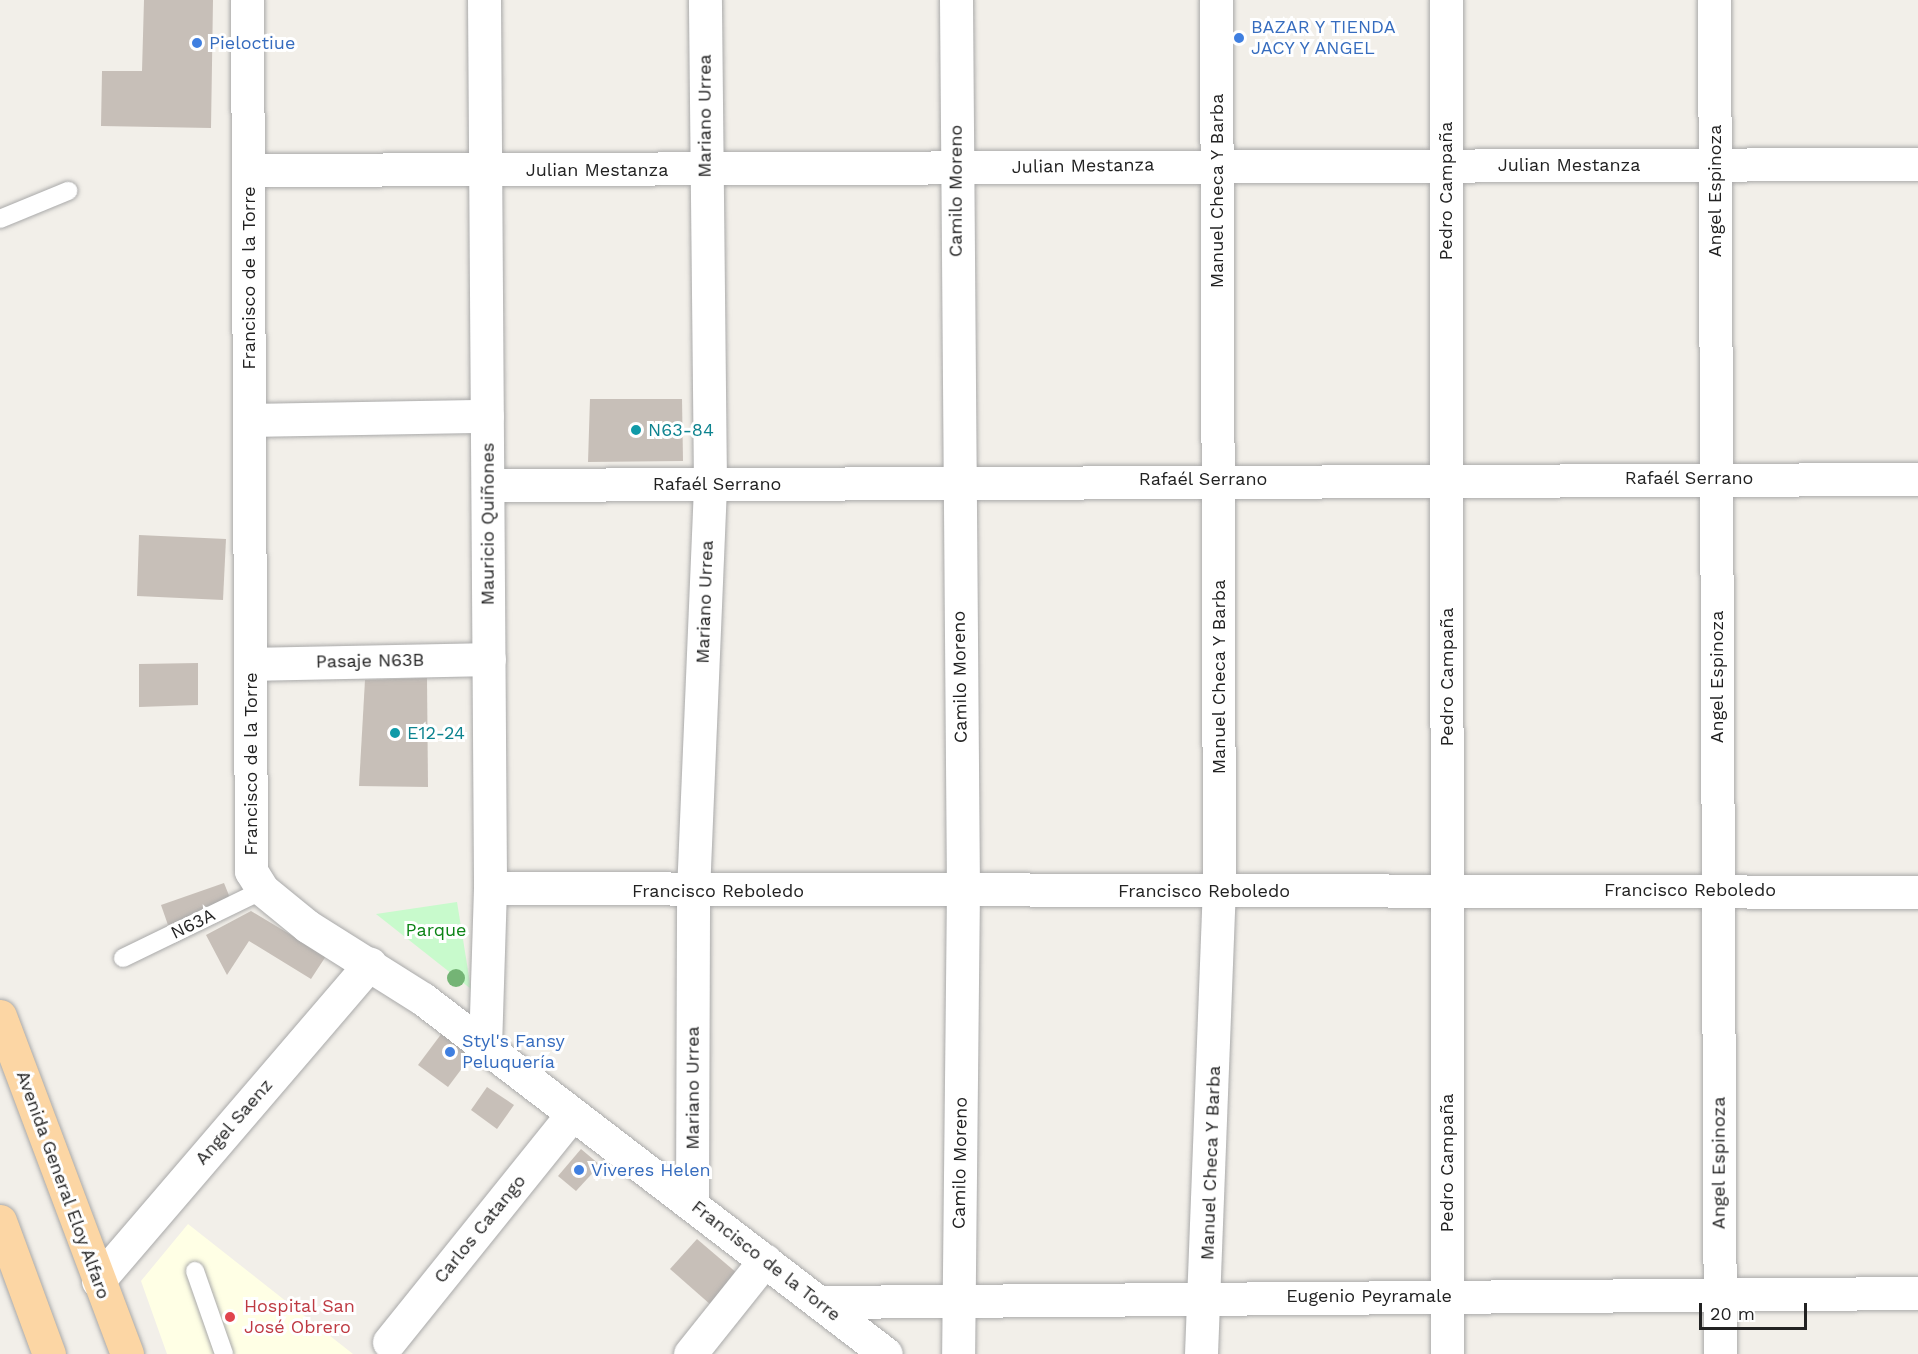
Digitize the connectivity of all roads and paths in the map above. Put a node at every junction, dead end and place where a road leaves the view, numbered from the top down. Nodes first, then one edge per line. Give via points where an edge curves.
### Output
1 (247, 0) edge
2 (484, 0) edge
3 (705, 0) edge
4 (956, 0) edge
5 (1216, 0) edge
6 (1446, 0) edge
7 (1714, 0) edge
8 (1216, 164) junction
9 (1918, 164) edge
10 (1446, 165) junction
11 (1715, 165) junction
12 (956, 167) junction
13 (249, 170) junction
14 (485, 170) junction
15 (704, 170) junction
16 (68, 191) dead end
17 (0, 219) edge
18 (487, 416) junction
19 (250, 420) junction
20 (1219, 478) junction
21 (1716, 478) junction
22 (1446, 479) junction
23 (1918, 479) edge
24 (957, 482) junction
25 (488, 484) junction
26 (710, 484) junction
27 (489, 658) junction
28 (251, 664) junction
29 (490, 888) junction
30 (963, 889) junction
31 (1718, 889) junction
32 (262, 890) junction
33 (1447, 891) junction
34 (693, 892) junction
35 (1219, 892) junction
36 (1918, 892) edge
37 (123, 958) dead end
38 (370, 964) junction
39 (0, 1016) edge
40 (485, 1048) junction
41 (571, 1116) junction
42 (692, 1204) junction
43 (0, 1221) edge
44 (765, 1260) junction
45 (195, 1271) dead end
46 (98, 1281) junction
47 (1918, 1293) edge
48 (1719, 1295) junction
49 (1447, 1296) junction
50 (1206, 1297) junction
51 (959, 1301) junction
52 (821, 1302) junction
53 (389, 1342) dead end
54 (49, 1354) edge
55 (127, 1354) edge
56 (224, 1354) edge
57 (690, 1354) edge
58 (886, 1354) edge
59 (957, 1354) edge
60 (1201, 1354) edge
61 (1447, 1354) edge
62 (1720, 1354) edge

1 - 13 street, Francisco de la Torre
2 - 14 street, Mauricio Quiñones
3 - 15 street, Mariano Urrea
4 - 12 street, Camilo Moreno
5 - 8 street, Manuel Checa Y Barba
6 - 10 street, Pedro Campaña
7 - 11 street, Angel Espinoza
8 - 10 street, Julian Mestanza
8 - 12 street, Julian Mestanza
8 - 20 street, Manuel Checa Y Barba
9 - 11 street, Julian Mestanza
10 - 11 street, Julian Mestanza
10 - 22 street, Pedro Campaña
11 - 21 street, Angel Espinoza
12 - 15 street, Julian Mestanza
12 - 24 street, Camilo Moreno
13 - 14 street, Julian Mestanza
13 - 19 street, Francisco de la Torre
14 - 15 street, Julian Mestanza
14 - 18 street, Mauricio Quiñones
15 - 26 street, Mariano Urrea
16 - 17 lane
18 - 19 street
18 - 25 street, Mauricio Quiñones
19 - 28 street, Francisco de la Torre
20 - 22 street, Rafaél Serrano
20 - 24 street, Rafaél Serrano
20 - 35 street, Manuel Checa Y Barba
21 - 22 street, Rafaél Serrano
21 - 23 street, Rafaél Serrano
21 - 31 street, Angel Espinoza
22 - 33 street, Pedro Campaña
24 - 26 street, Rafaél Serrano
24 - 30 street, Camilo Moreno
25 - 26 street, Rafaél Serrano
25 - 27 street, Mauricio Quiñones
26 - 34 street, Mariano Urrea
27 - 28 street, Pasaje N63B
27 - 29 street, Mauricio Quiñones
28 - 32 street, Francisco de la Torre via 249,850 251,871
29 - 34 street, Francisco Reboledo
29 - 40 street, Mauricio Quiñones
30 - 34 street, Francisco Reboledo
30 - 35 street, Francisco Reboledo
30 - 51 street, Camilo Moreno
31 - 33 street, Francisco Reboledo
31 - 36 street, Francisco Reboledo
31 - 48 street, Angel Espinoza
32 - 37 lane, N63A
32 - 38 street, Francisco de la Torre via 307,926
33 - 35 street, Francisco Reboledo
33 - 49 street, Pedro Campaña
34 - 42 street, Mariano Urrea
35 - 50 street, Manuel Checa Y Barba
38 - 40 street, Francisco de la Torre
38 - 46 street, Angel Saenz
39 - 46 main road, Avenida General Eloy Alfaro
40 - 41 street, Francisco de la Torre
41 - 42 street, Francisco de la Torre
41 - 53 street, Carlos Catango
42 - 44 street, Francisco de la Torre
43 - 54 main road
44 - 52 street, Francisco de la Torre
44 - 57 street
45 - 56 lane
46 - 55 main road, Avenida General Eloy Alfaro
47 - 48 street, Eugenio Peyramale
48 - 49 street, Eugenio Peyramale
48 - 62 street, Angel Espinoza
49 - 50 street, Eugenio Peyramale
49 - 61 street, Pedro Campaña
50 - 51 street, Eugenio Peyramale
50 - 60 street, Manuel Checa Y Barba
51 - 52 street, Eugenio Peyramale
51 - 59 street, Camilo Moreno
52 - 58 street, Francisco de la Torre

